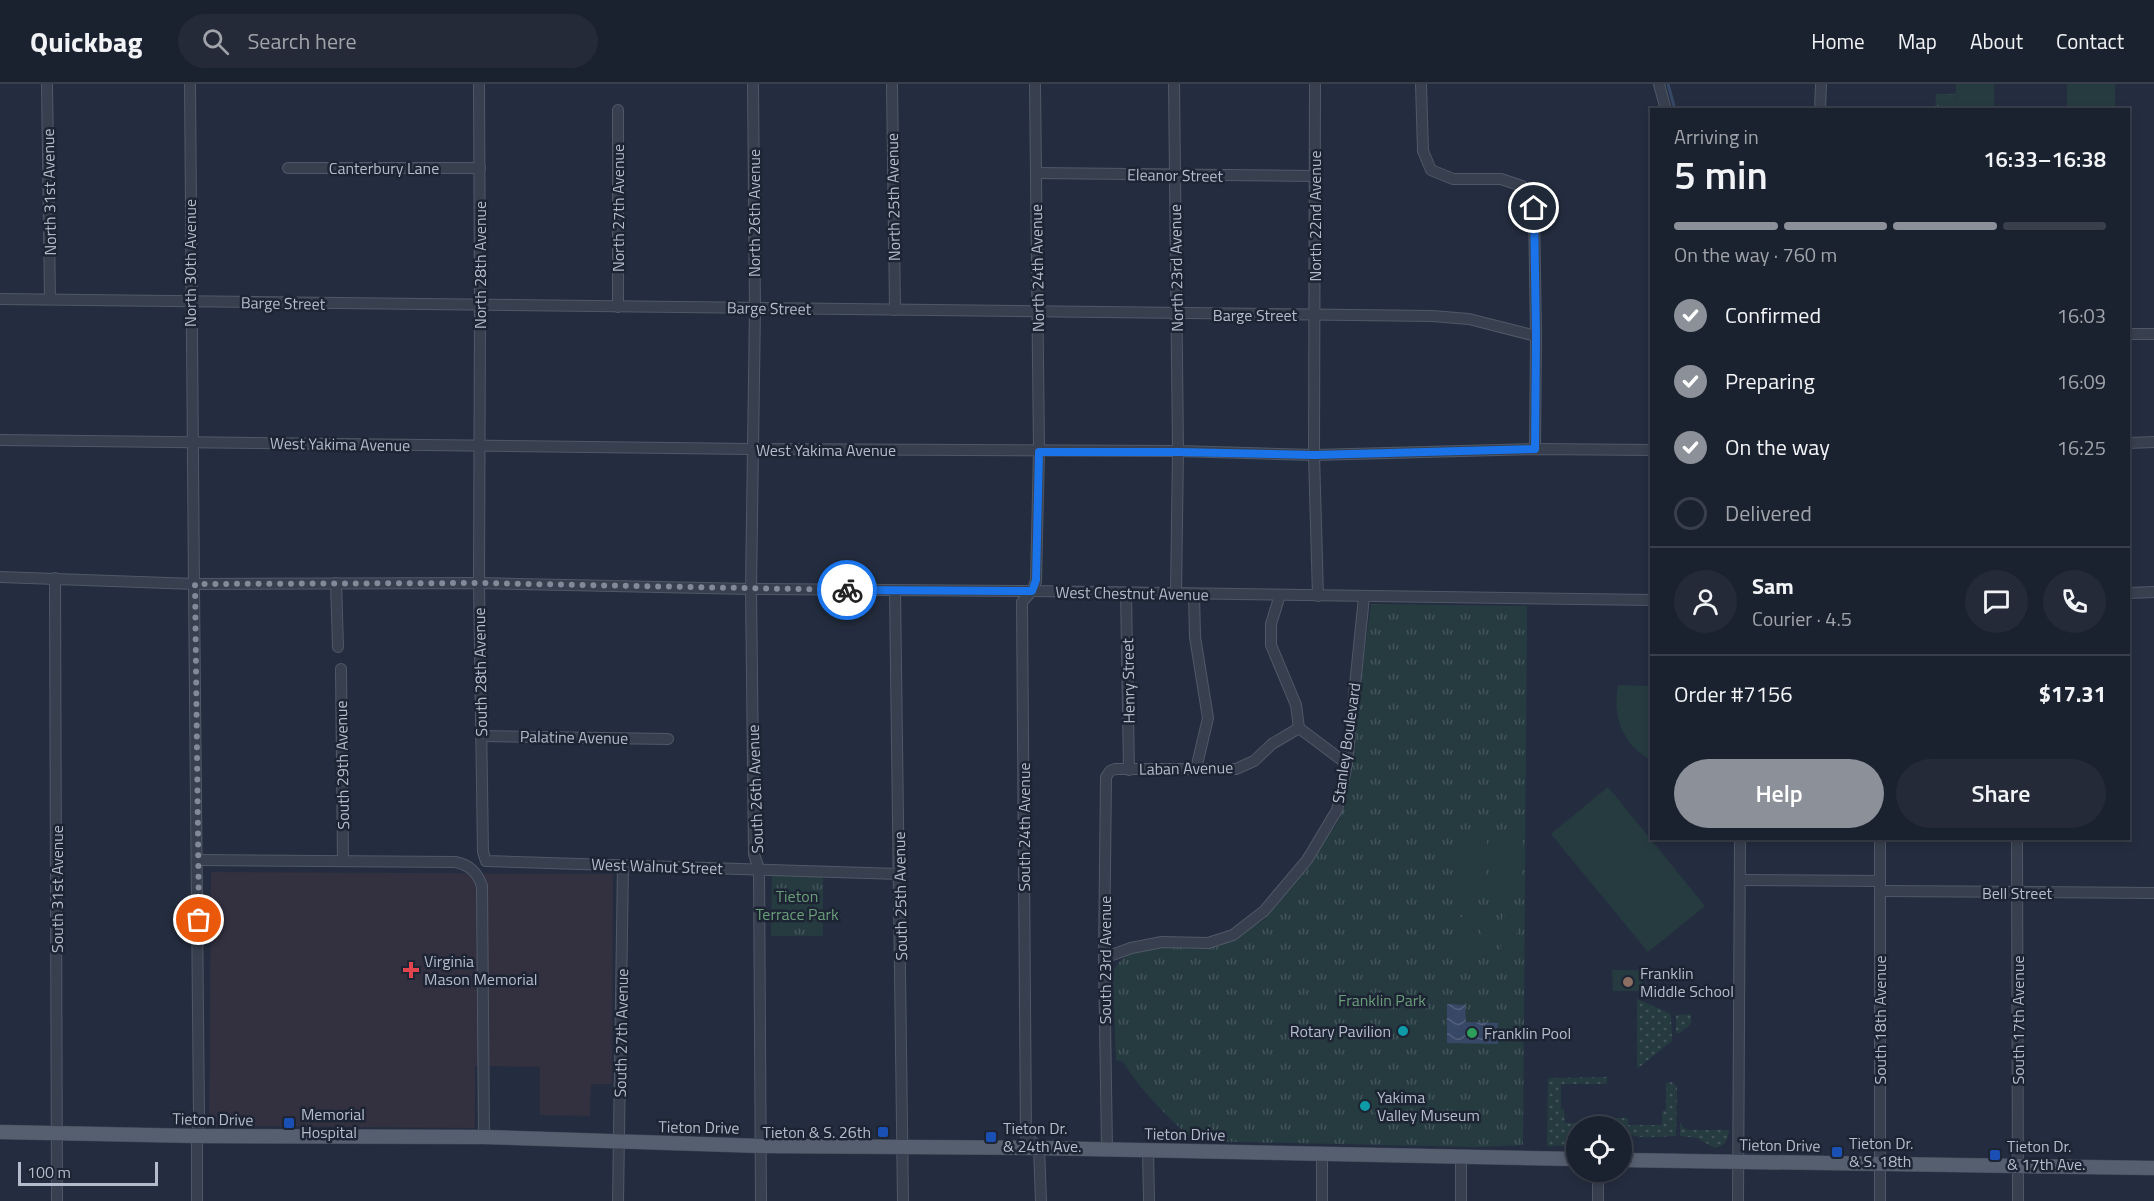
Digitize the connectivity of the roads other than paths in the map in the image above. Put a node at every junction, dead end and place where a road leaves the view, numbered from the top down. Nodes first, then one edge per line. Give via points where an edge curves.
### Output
1 (47, 84) edge
2 (190, 84) edge
3 (478, 84) edge
4 (753, 84) edge
5 (892, 84) edge
6 (1035, 84) edge
7 (1174, 84) edge
8 (1315, 84) edge
9 (1421, 84) edge
10 (1659, 84) edge
11 (1821, 84) edge
12 (1665, 108) edge
13 (1820, 108) edge
14 (618, 110) dead end
15 (288, 168) dead end
16 (480, 168) junction
17 (1036, 173) junction
18 (1175, 175) junction
19 (1315, 176) junction
20 (0, 299) edge
21 (50, 299) junction
22 (190, 302) junction
23 (480, 305) junction
24 (618, 307) junction
25 (754, 308) junction
26 (895, 310) junction
27 (1038, 312) junction
28 (1176, 315) junction
29 (1314, 315) junction
30 (2130, 334) edge
31 (2154, 334) edge
32 (1536, 336) junction
33 (0, 440) edge
34 (194, 442) junction
35 (2154, 442) edge
36 (2130, 443) edge
37 (479, 446) junction
38 (752, 449) junction
39 (1535, 449) junction
40 (1650, 450) edge
41 (1039, 452) junction
42 (1178, 452) junction
43 (1314, 455) junction
44 (0, 577) edge
45 (55, 578) junction
46 (336, 582) junction
47 (479, 583) junction
48 (195, 584) junction
49 (751, 589) junction
50 (895, 591) junction
51 (1032, 591) junction
52 (2154, 592) edge
53 (1126, 593) junction
54 (2130, 593) edge
55 (1176, 594) junction
56 (1194, 594) junction
57 (1280, 595) junction
58 (1318, 596) junction
59 (1364, 597) junction
60 (1650, 600) edge
61 (338, 647) dead end
62 (341, 669) dead end
63 (1299, 728) junction
64 (481, 736) junction
65 (668, 739) dead end
66 (1347, 764) junction
67 (1196, 769) junction
68 (1130, 770) junction
69 (1110, 771) joint
70 (1740, 840) edge
71 (1880, 840) edge
72 (2018, 840) edge
73 (199, 860) junction
74 (343, 861) junction
75 (486, 861) joint
76 (623, 865) junction
77 (759, 869) junction
78 (900, 874) junction
79 (1740, 880) junction
80 (1880, 886) junction
81 (2017, 893) junction
82 (2154, 893) edge
83 (1104, 958) junction
84 (0, 1132) edge
85 (58, 1132) junction
86 (197, 1136) junction
87 (484, 1137) junction
88 (619, 1142) junction
89 (761, 1146) junction
90 (904, 1146) junction
91 (1039, 1148) junction
92 (1107, 1149) junction
93 (1148, 1150) junction
94 (1322, 1154) junction
95 (1461, 1156) junction
96 (1566, 1159) edge
97 (1632, 1160) edge
98 (1737, 1161) junction
99 (1880, 1164) junction
100 (2018, 1166) junction
101 (2154, 1168) edge
102 (1598, 1182) edge
103 (57, 1201) edge
104 (197, 1201) edge
105 (618, 1201) edge
106 (761, 1201) edge
107 (903, 1201) edge
108 (1041, 1201) edge
109 (1149, 1201) edge
110 (1322, 1201) edge
111 (1461, 1201) edge
112 (1598, 1201) edge
113 (1738, 1201) edge
114 (1880, 1201) edge
115 (2018, 1201) edge

1 - 21 street, North 31st Avenue
2 - 22 street, North 30th Avenue
3 - 16 street, North 28th Avenue
4 - 25 street, North 26th Avenue
5 - 26 street, North 25th Avenue
6 - 17 street, North 24th Avenue
7 - 18 street, North 23rd Avenue
8 - 19 street, North 22nd Avenue
9 - 32 street via 1423,151 1431,170 1453,179 1501,179 1522,186 1534,208
10 - 12 street
11 - 13 street
14 - 24 street, North 27th Avenue
15 - 16 street, Canterbury Lane
16 - 23 street, North 28th Avenue
17 - 18 street, Eleanor Street
17 - 27 street, North 24th Avenue
18 - 19 street, Eleanor Street
18 - 28 street, North 23rd Avenue
19 - 29 street, North 22nd Avenue
20 - 21 street, Barge Street
21 - 22 street, Barge Street
22 - 23 street, Barge Street
22 - 34 street, North 30th Avenue
23 - 24 street, Barge Street
23 - 37 street, North 28th Avenue
24 - 25 street, Barge Street
25 - 26 street, Barge Street
25 - 38 street, North 26th Avenue
26 - 27 street, Barge Street
27 - 28 street, Barge Street
27 - 41 street, North 24th Avenue
28 - 29 street, Barge Street
28 - 42 street, North 23rd Avenue
29 - 32 street, Barge Street via 1469,319
29 - 43 street, North 22nd Avenue
30 - 31 street
32 - 39 street
33 - 34 street, West Yakima Avenue
34 - 37 street, West Yakima Avenue
34 - 48 street, North 30th Avenue
35 - 36 street
37 - 38 street, West Yakima Avenue
37 - 47 street, South 28th Avenue
38 - 41 street, West Yakima Avenue
38 - 49 street, South 26th Avenue
39 - 40 street, West Yakima Avenue
39 - 43 street, West Yakima Avenue
41 - 42 street, West Yakima Avenue
41 - 51 street, South 24th Avenue via 1036,580
42 - 43 street, West Yakima Avenue
42 - 55 street
43 - 58 street, North 22nd Avenue
44 - 45 street, West Chestnut Avenue
45 - 48 street, West Chestnut Avenue
45 - 85 street, South 31st Avenue
46 - 47 street, West Chestnut Avenue
46 - 48 street, West Chestnut Avenue
46 - 61 street
47 - 49 street, West Chestnut Avenue
47 - 64 street, South 28th Avenue
48 - 73 street, North 30th Avenue
49 - 50 street, West Chestnut Avenue
49 - 77 street, South 26th Avenue via 754,854
50 - 51 street, West Chestnut Avenue
50 - 78 street, South 25th Avenue
51 - 53 street, West Chestnut Avenue
51 - 91 street, South 24th Avenue via 1022,602 1026,1136
52 - 54 street
53 - 55 street, West Chestnut Avenue
53 - 68 street, Henry Street
55 - 56 street, West Chestnut Avenue
56 - 57 street, West Chestnut Avenue
56 - 67 street via 1208,718
57 - 58 street, West Chestnut Avenue
57 - 63 street via 1271,624 1271,645 1296,705
58 - 59 street, West Chestnut Avenue
59 - 60 street, West Chestnut Avenue
59 - 66 street, Stanley Boulevard
62 - 74 street, South 29th Avenue
63 - 66 street
63 - 67 street, Laban Avenue via 1272,744 1254,761 1236,769
64 - 65 street, Palatine Avenue
64 - 75 street, South 28th Avenue
66 - 83 street, Stanley Boulevard via 1337,810 1307,860 1264,911 1233,934 1208,943 1162,942
67 - 68 street, Laban Avenue
68 - 69 street, Laban Avenue
69 - 83 street, South 23rd Avenue via 1106,777
70 - 79 street
71 - 80 street, South 18th Avenue
72 - 81 street, South 17th Avenue
73 - 74 street
73 - 86 street, North 30th Avenue
74 - 87 street via 455,862 474,870 482,886
75 - 76 street, West Walnut Street
76 - 77 street, West Walnut Street
76 - 88 street, South 27th Avenue
77 - 78 street, West Walnut Street
77 - 89 street, South 26th Avenue
78 - 90 street, South 25th Avenue
79 - 80 street, Bell Street
79 - 98 street
80 - 81 street, Bell Street
80 - 99 street, South 18th Avenue
81 - 82 street, Bell Street
81 - 100 street, South 17th Avenue
83 - 92 street, South 23rd Avenue
84 - 85 main road, Tieton Drive
85 - 86 main road, Tieton Drive
85 - 103 street, South 31st Avenue
86 - 87 main road, Tieton Drive
86 - 104 street, North 30th Avenue
87 - 88 main road, Tieton Drive
88 - 89 main road, Tieton Drive
88 - 105 street, South 27th Avenue
89 - 90 main road, Tieton Drive
89 - 106 street, South 26th Avenue
90 - 91 main road, Tieton Drive
90 - 107 street, South 25th Avenue
91 - 92 main road, Tieton Drive
91 - 108 street, South 24th Avenue
92 - 93 main road, Tieton Drive
93 - 94 main road, Tieton Drive
93 - 109 street
94 - 95 main road, Tieton Drive
94 - 110 street
95 - 96 main road, Tieton Drive
95 - 111 street
97 - 98 main road, Tieton Drive
98 - 99 main road, Tieton Drive
98 - 113 street
99 - 100 main road, Tieton Drive
99 - 114 street, South 18th Avenue
100 - 101 main road, Tieton Drive
100 - 115 street, South 17th Avenue
102 - 112 street

